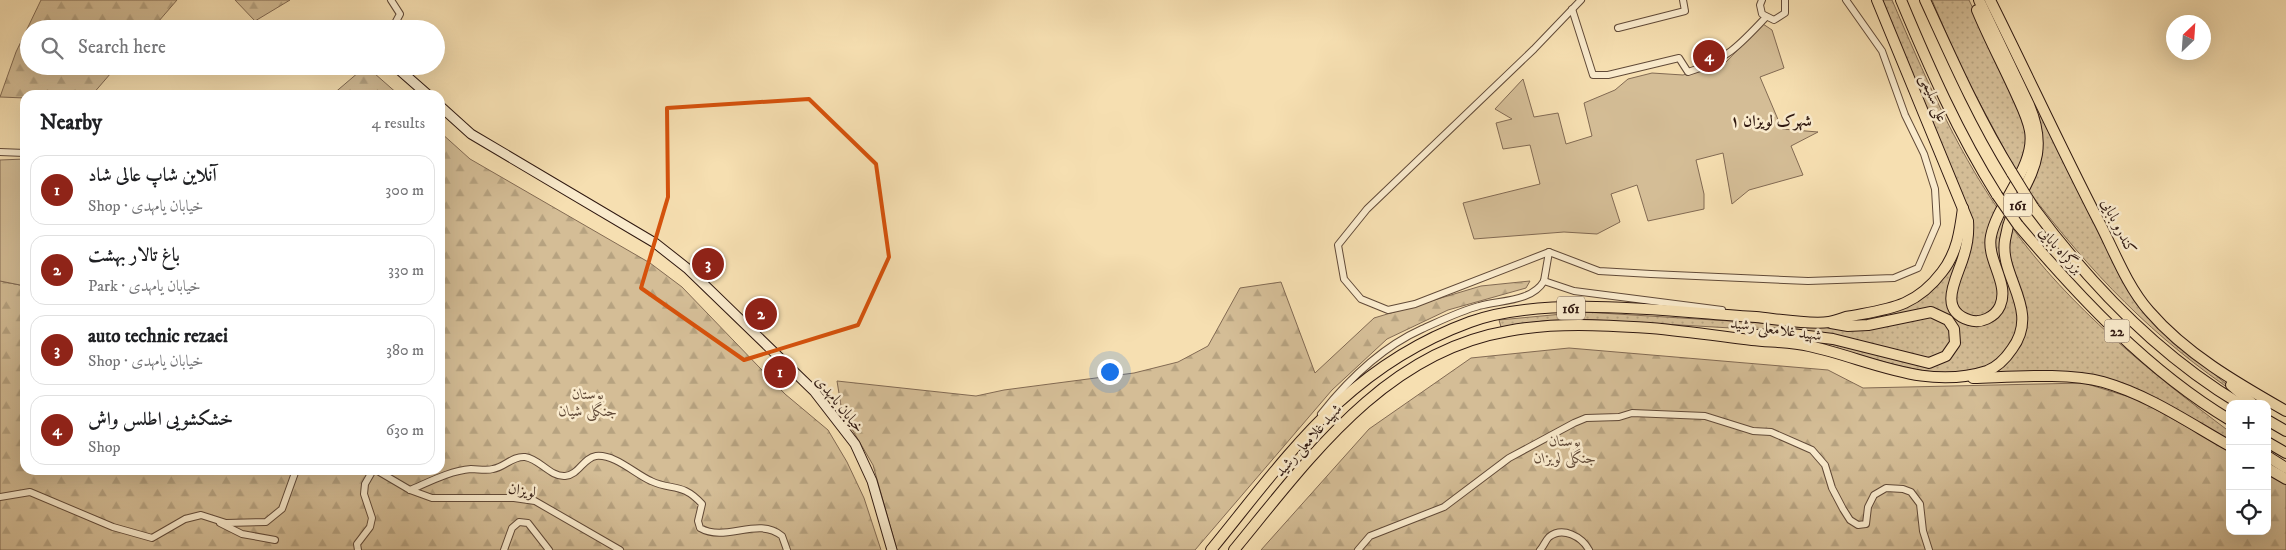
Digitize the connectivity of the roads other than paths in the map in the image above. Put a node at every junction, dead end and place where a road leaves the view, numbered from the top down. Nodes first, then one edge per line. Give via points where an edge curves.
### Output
1 (391, 0) edge
2 (1581, 0) edge
3 (1683, 0) edge
4 (1762, 0) edge
5 (1785, 0) edge
6 (1846, 0) edge
7 (1877, 0) edge
8 (1901, 0) edge
9 (1925, 0) edge
10 (1972, 0) edge
11 (1979, 0) edge
12 (1990, 0) edge
13 (1572, 9) junction
14 (1766, 17) junction
15 (397, 20) edge
16 (1618, 28) dead end
17 (406, 75) edge
18 (422, 90) edge
19 (445, 111) edge
20 (0, 152) edge
21 (20, 153) edge
22 (1963, 208) junction
23 (1549, 252) junction
24 (1544, 281) junction
25 (1756, 317) junction
26 (1827, 323) junction
27 (1727, 337) junction
28 (2194, 352) junction
29 (1952, 378) junction
30 (2234, 400) edge
31 (2248, 400) edge
32 (2286, 411) edge
33 (2216, 412) junction
34 (2226, 418) edge
35 (2271, 419) edge
36 (2226, 421) edge
37 (2271, 422) edge
38 (2284, 430) edge
39 (1305, 434) junction
40 (2271, 444) edge
41 (2228, 445) edge
42 (2286, 453) edge
43 (2271, 459) edge
44 (2286, 468) edge
45 (2271, 470) edge
46 (294, 475) edge
47 (371, 475) edge
48 (384, 475) edge
49 (2286, 479) edge
50 (410, 490) junction
51 (0, 496) edge
52 (214, 520) junction
53 (275, 540) dead end
54 (358, 550) edge
55 (504, 550) edge
56 (549, 550) edge
57 (620, 550) edge
58 (787, 550) edge
59 (892, 550) edge
60 (1211, 550) edge
61 (1234, 550) edge
62 (1358, 550) edge
63 (1540, 550) edge
64 (1589, 550) edge
65 (1929, 550) edge

1 - 15 street via 400,14
2 - 13 street
3 - 16 street via 1684,11
4 - 14 street via 1760,10
5 - 14 street via 1782,16 1774,20
6 - 23 street via 1882,51 1935,189 1937,224 1918,268 1894,278 1808,281 1599,271
7 - 22 main road, علی سلیمی
8 - 33 main road, بزرگراه بابایی / 22, bridge via 1941,94 1967,145 2018,225 2116,330 2168,376
9 - 30 main road, بزرگراه بابایی / 22, bridge via 1990,137 2033,207 2081,267 2128,317 2180,362
10 - 22 main road, علی سلیمی via 2025,114 2031,138 2025,160 1991,237 1991,253 2002,286 2002,299 1996,312 1981,321 1962,317 1951,302 1952,288 1967,240 1968,221
11 - 29 main road, شهید غلامعلی رشید / 161 via 2033,115 2038,147 2034,168 2004,240 2004,253 2021,304 2023,322 2017,343 2006,358 1989,370
12 - 28 main road, کندرو بابایی via 2139,297 2155,317
13 - 14 street via 1593,75 1608,75 1679,58 1688,72 1710,66 1737,49
13 - 23 street via 1367,209 1338,245 1344,279 1361,299 1388,310 1415,304
17 - 18 main road
19 - 59 main road, خیابان یامهدی via 471,134 655,243 688,269 814,391 855,444 872,481
20 - 21 street
22 - 26 main road, شهید غلامعلی رشید / 161 via 1954,252 1941,274 1926,289 1888,310
23 - 24 street
24 - 25 street via 1574,291 1684,304
24 - 39 street via 1534,292 1478,306 1421,329 1401,341 1340,390
25 - 26 main road, شهید غلامعلی رشید / 161
25 - 39 main road, شهید غلامعلی رشید / 161 via 1566,308 1503,314 1472,321 1388,362 1358,384
26 - 27 main road via 1868,325 1931,312 1948,320 1954,329 1955,343 1946,356 1929,363 1852,342 1813,336
27 - 29 main road, شهید غلامعلی رشید / 161 via 1809,346 1917,377
27 - 61 main road, شهید غلامعلی رشید / 161 via 1656,329 1567,325 1506,331 1450,348 1397,378 1346,418
28 - 31 main road
28 - 32 main road, کندرو بابایی via 2233,380
29 - 41 main road via 2064,378 2103,382 2142,396
33 - 34 main road, بزرگراه بابایی / 22
33 - 36 main road
35 - 38 main road
37 - 38 main road
39 - 60 main road, شهید غلامعلی رشید / 161
40 - 42 main road
43 - 44 main road
45 - 49 main road
46 - 52 street via 287,499 275,517 266,522 226,523
47 - 54 street via 365,484 364,494 372,518 370,527 357,544
48 - 50 street, لویزان
50 - 57 street, لویزان via 432,498 535,501
50 - 58 street via 455,472 496,469 522,457 532,458 564,476 572,474 592,457 600,456 626,466 652,482 672,485 694,495 702,504 698,521 705,531 768,528 782,536
51 - 52 street via 30,492 113,527 152,538 185,519 201,515
52 - 53 street via 242,534
55 - 56 street via 512,528 518,522 528,523
62 - 65 street via 1370,536 1444,507 1509,458 1574,423 1586,418 1632,413 1705,416 1752,431 1771,432 1812,450 1825,466 1843,509 1858,525 1866,524 1870,501 1879,490 1895,487 1911,492 1920,504
63 - 64 street via 1548,538 1562,533 1581,538

